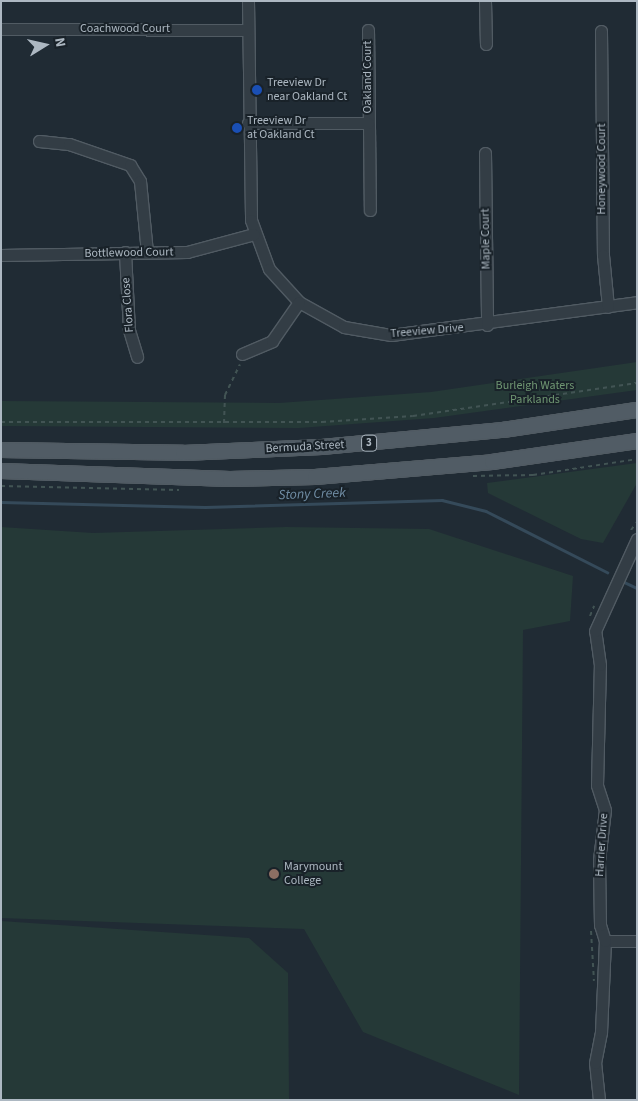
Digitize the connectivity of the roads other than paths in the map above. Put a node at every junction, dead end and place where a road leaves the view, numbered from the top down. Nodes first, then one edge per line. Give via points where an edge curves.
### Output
1 (248, 1) edge
2 (485, 1) edge
3 (1, 28) edge
4 (248, 30) junction
5 (368, 30) dead end
6 (601, 31) dead end
7 (486, 44) dead end
8 (248, 123) junction
9 (368, 124) junction
10 (39, 140) dead end
11 (485, 153) dead end
12 (370, 210) dead end
13 (254, 234) junction
14 (125, 252) junction
15 (147, 252) junction
16 (1, 255) edge
17 (299, 302) junction
18 (637, 302) edge
19 (608, 306) junction
20 (487, 324) junction
21 (242, 354) road end
22 (137, 357) dead end
23 (637, 410) edge
24 (637, 441) edge
25 (1, 450) edge
26 (1, 471) edge
27 (637, 539) edge
28 (605, 941) junction
29 (637, 941) edge
30 (599, 1100) edge

1 - 4 street, Treeview Drive
2 - 7 street
3 - 4 street, Coachwood Court
4 - 8 street, Treeview Drive
5 - 9 street, Oakland Court
6 - 19 street, Honeywood Court via 603,255
8 - 9 street, Oakland Court
8 - 13 street, Treeview Drive via 249,204
9 - 12 street, Oakland Court
10 - 15 street via 69,144 130,165 140,181
11 - 20 street, Maple Court
13 - 15 street, Bottlewood Court via 198,250
13 - 17 street, Treeview Drive via 269,269
14 - 15 street, Bottlewood Court
14 - 16 street, Bottlewood Court
14 - 22 street, Flora Close via 128,330
17 - 20 street, Treeview Drive via 326,320 366,333 406,334
17 - 21 street via 272,341
18 - 19 street, Treeview Drive
19 - 20 street, Treeview Drive
23 - 25 main road, Bermuda Street / 3 via 503,430 330,446 174,453
24 - 26 main road via 492,462 315,477 230,479
27 - 28 street, Harrier Drive via 626,556 595,631 600,665 597,785 605,810 599,860 600,926
28 - 29 street
28 - 30 street, Harrier Drive via 595,1063

